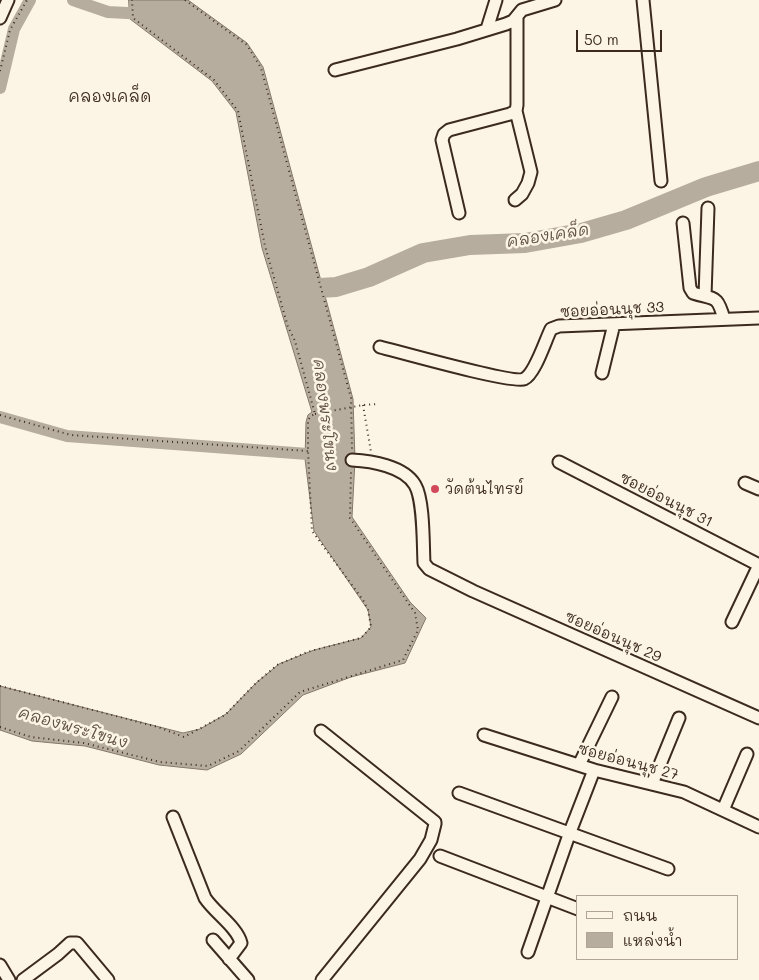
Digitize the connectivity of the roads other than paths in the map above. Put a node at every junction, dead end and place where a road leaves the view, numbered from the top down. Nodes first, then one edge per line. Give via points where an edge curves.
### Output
1 (8, 0) edge
2 (496, 0) edge
3 (555, 0) edge
4 (643, 0) edge
5 (517, 17) junction
6 (0, 18) edge
7 (487, 29) junction
8 (335, 70) dead end
9 (516, 111) junction
10 (661, 181) dead end
11 (516, 200) dead end
12 (708, 208) dead end
13 (459, 213) dead end
14 (683, 224) dead end
15 (705, 296) junction
16 (759, 318) edge
17 (724, 319) junction
18 (614, 324) junction
19 (380, 347) dead end
20 (602, 373) dead end
21 (353, 460) road end
22 (559, 462) dead end
23 (745, 483) dead end
24 (759, 489) edge
25 (759, 565) edge
26 (732, 622) dead end
27 (612, 697) dead end
28 (679, 718) dead end
29 (759, 718) edge
30 (322, 731) dead end
31 (484, 735) dead end
32 (747, 754) dead end
33 (579, 765) junction
34 (594, 770) junction
35 (652, 784) junction
36 (459, 793) dead end
37 (723, 810) junction
38 (173, 817) dead end
39 (759, 827) edge
40 (570, 832) junction
41 (440, 856) dead end
42 (668, 869) dead end
43 (547, 897) junction
44 (576, 908) edge
45 (213, 940) dead end
46 (528, 952) dead end
47 (229, 959) junction
48 (0, 965) edge
49 (9, 980) edge
50 (23, 980) edge
51 (108, 980) edge
52 (248, 980) edge
53 (322, 980) edge

1 - 6 street
2 - 7 street
3 - 5 street via 522,10
4 - 10 street
5 - 7 street
5 - 9 street
7 - 8 street via 457,40
9 - 11 street via 531,172 528,183
9 - 13 street via 444,134 442,140
12 - 15 street
14 - 15 street via 690,288 693,293
15 - 17 street via 717,301
16 - 17 street, ซอยอ่อนนุช 33
17 - 18 street, ซอยอ่อนนุช 33
18 - 19 street, ซอยอ่อนนุช 33 via 552,329 531,373 523,380
18 - 20 street
21 - 29 street, ซอยอ่อนนุช 29 via 382,464 404,474 415,485 424,563 429,569
22 - 25 street, ซอยอ่อนนุช 31
23 - 24 street
25 - 26 street
27 - 33 street
28 - 35 street
30 - 53 street via 435,822 431,840 420,859
31 - 33 street, ซอยอ่อนนุช 27
32 - 37 street
33 - 34 street, ซอยอ่อนนุช 27
34 - 35 street, ซอยอ่อนนุช 27
34 - 40 street
35 - 37 street, ซอยอ่อนนุช 27 via 684,792
36 - 40 street
37 - 39 street, ซอยอ่อนนุช 27
38 - 47 street via 205,898 239,936 241,943
40 - 42 street
40 - 43 street
41 - 43 street
43 - 44 street
43 - 46 street
45 - 47 street
47 - 52 street
48 - 49 street
50 - 51 street via 74,942

